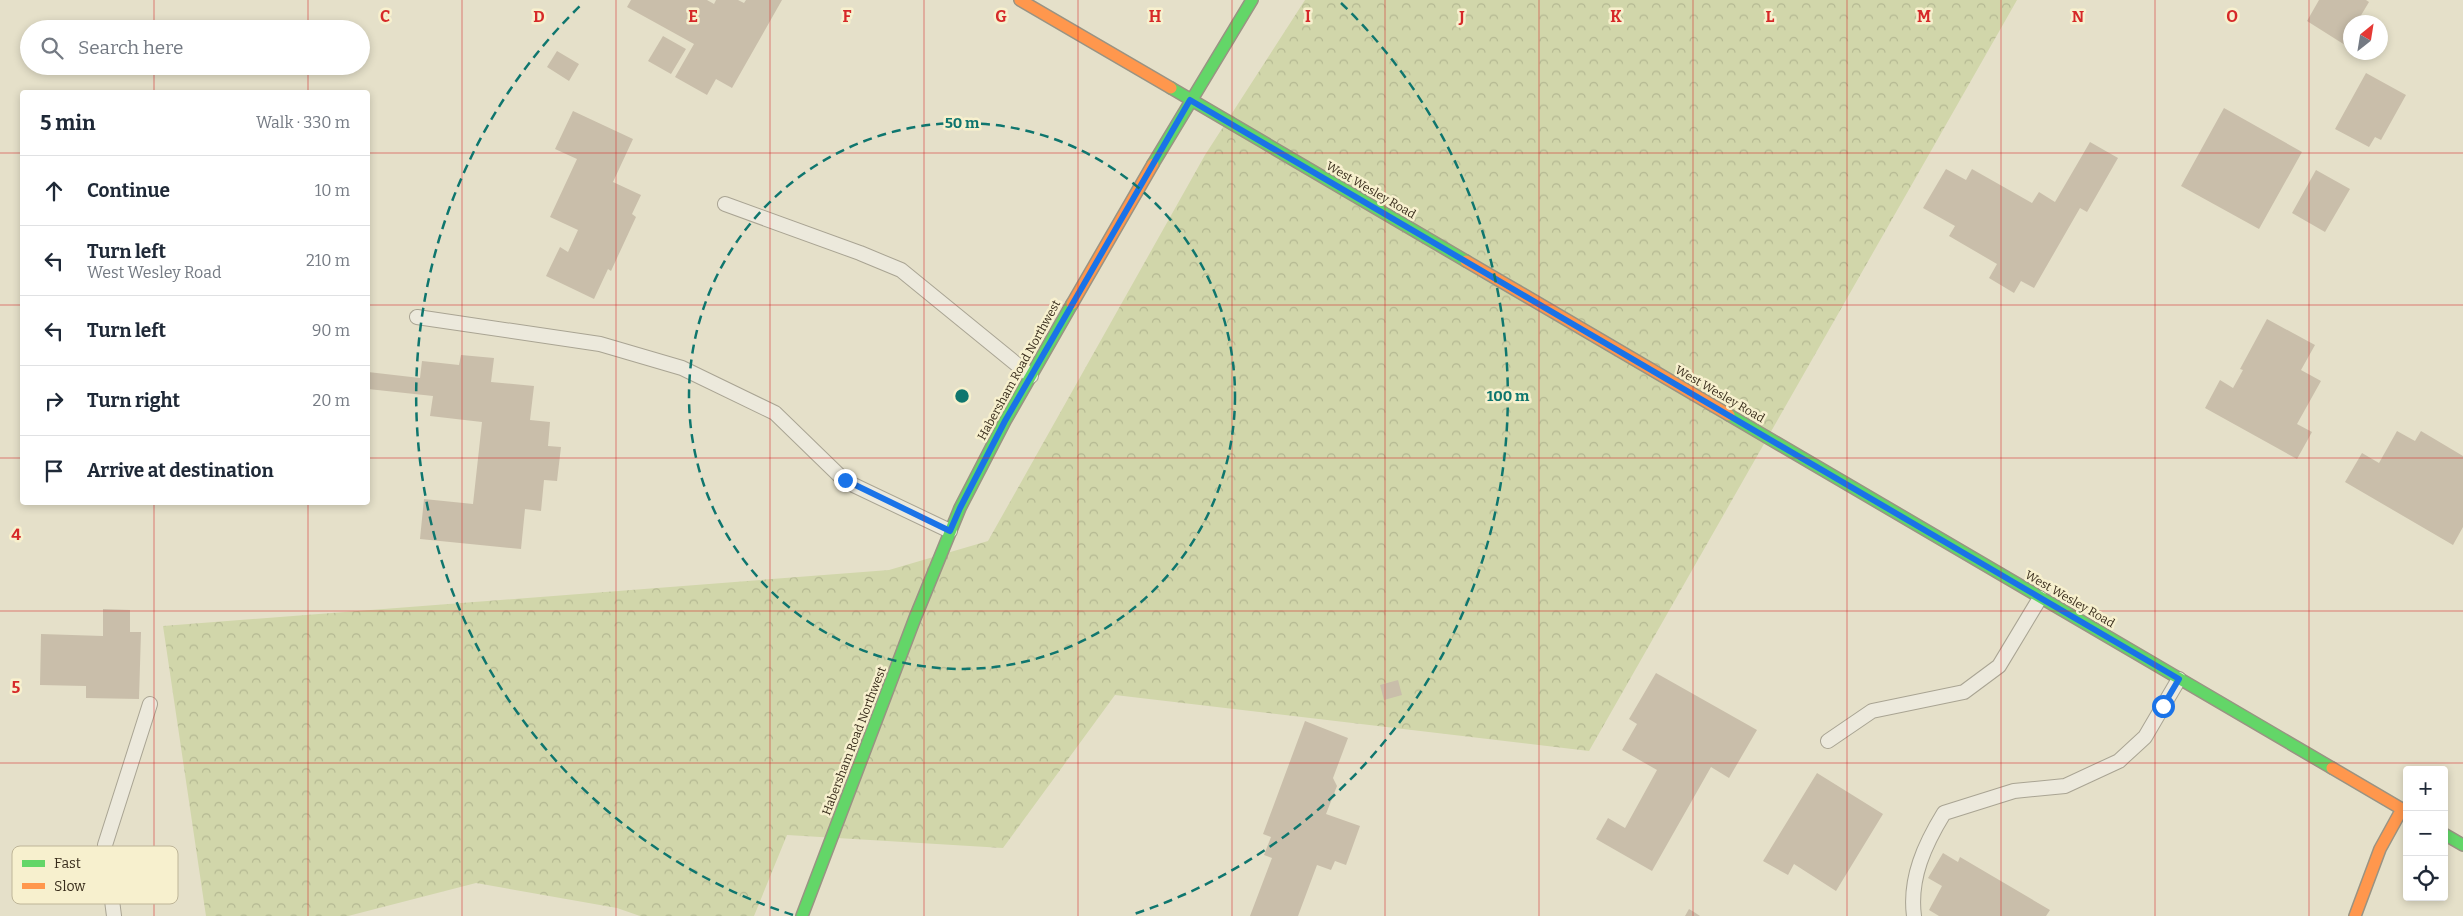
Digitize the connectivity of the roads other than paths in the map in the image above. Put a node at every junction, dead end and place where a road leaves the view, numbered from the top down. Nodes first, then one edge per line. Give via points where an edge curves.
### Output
1 (1020, 0) edge
2 (1252, 0) edge
3 (1190, 100) junction
4 (725, 204) dead end
5 (417, 318) dead end
6 (1031, 376) junction
7 (950, 531) junction
8 (2040, 598) junction
9 (2179, 679) junction
10 (150, 704) dead end
11 (1828, 741) dead end
12 (2403, 810) edge
13 (2403, 813) edge
14 (2448, 836) edge
15 (2463, 845) edge
16 (105, 846) edge
17 (802, 916) edge
18 (1914, 916) edge
19 (2355, 916) edge

1 - 3 street, West Wesley Road
2 - 3 street, Habersham Road Northwest
3 - 6 street, Habersham Road Northwest
3 - 8 street, West Wesley Road
4 - 6 lane via 901,270
5 - 7 lane via 600,344 682,368 775,412 845,480
6 - 7 street, Habersham Road Northwest
7 - 17 street, Habersham Road Northwest
8 - 9 street, West Wesley Road
8 - 11 lane via 1999,666 1964,692 1872,711
9 - 12 street, West Wesley Road
9 - 18 lane via 2145,737 2119,761 2065,786 2014,791 1944,813 1931,834 1914,875
10 - 16 lane
13 - 19 street via 2380,849
14 - 15 street

